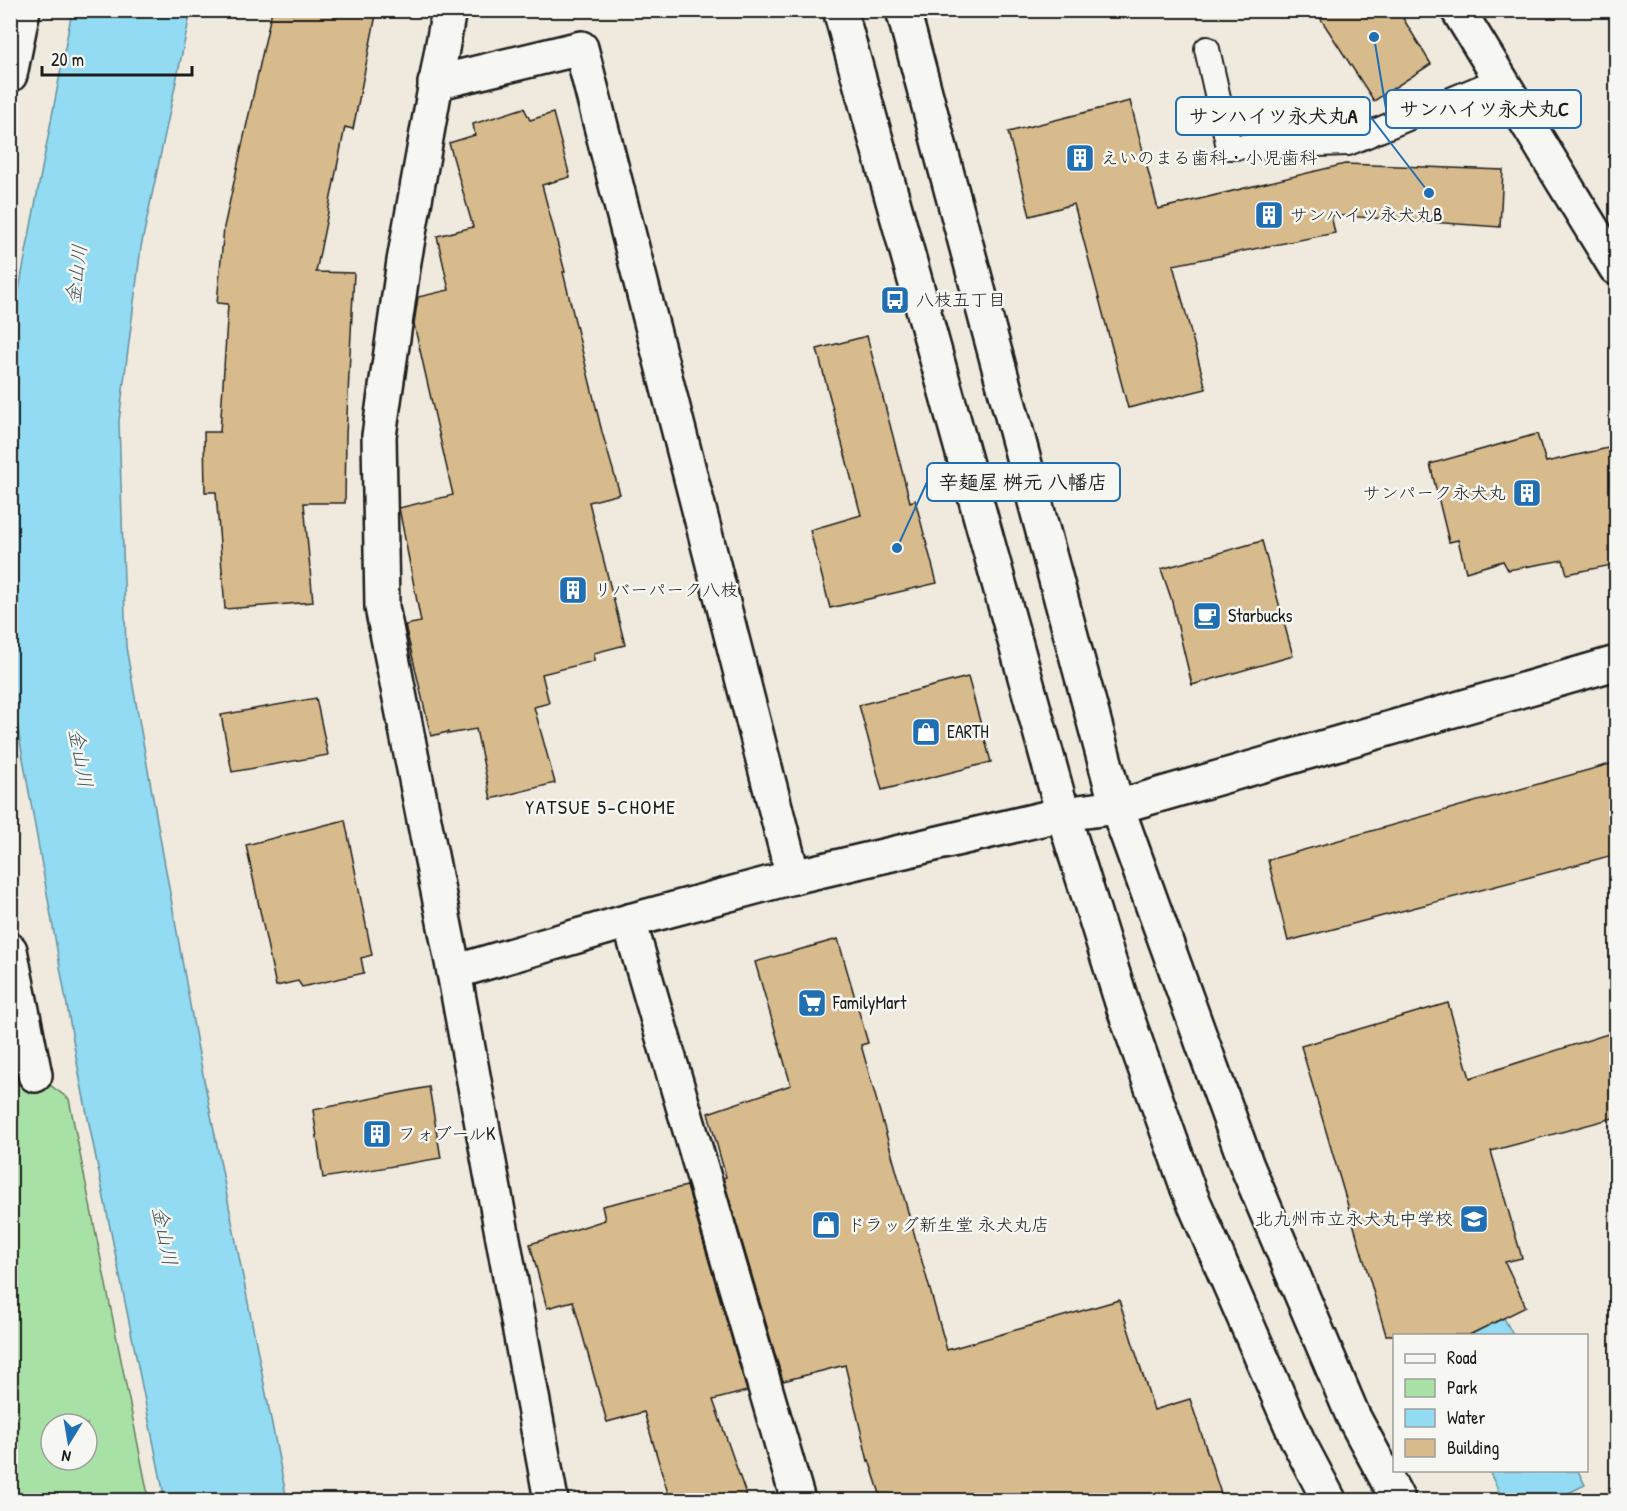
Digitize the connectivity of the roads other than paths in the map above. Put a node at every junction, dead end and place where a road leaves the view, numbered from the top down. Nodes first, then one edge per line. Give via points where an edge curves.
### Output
1 (23, 10) edge
2 (449, 10) edge
3 (840, 10) edge
4 (903, 10) edge
5 (1458, 10) edge
6 (1208, 49) dead end
7 (10, 75) edge
8 (1501, 78) junction
9 (435, 82) junction
10 (1617, 268) edge
11 (1617, 663) edge
12 (1117, 807) junction
13 (1063, 814) junction
14 (793, 877) junction
15 (629, 921) junction
16 (10, 950) edge
17 (454, 972) junction
18 (35, 1075) dead end
19 (551, 1500) edge
20 (798, 1500) edge
21 (1329, 1500) edge
22 (1398, 1500) edge

1 - 7 street
2 - 9 street
3 - 13 street
4 - 12 street
5 - 8 street
6 - 8 lane via 1229,147 1348,143
8 - 10 street
9 - 14 street via 581,48
9 - 17 street via 379,436 382,607
11 - 12 street
12 - 13 street
12 - 22 street via 1247,1166 1353,1416
13 - 14 street
13 - 21 street via 1124,1009 1188,1188 1298,1441
14 - 15 street
15 - 17 street
15 - 20 street
16 - 18 street
17 - 19 street

